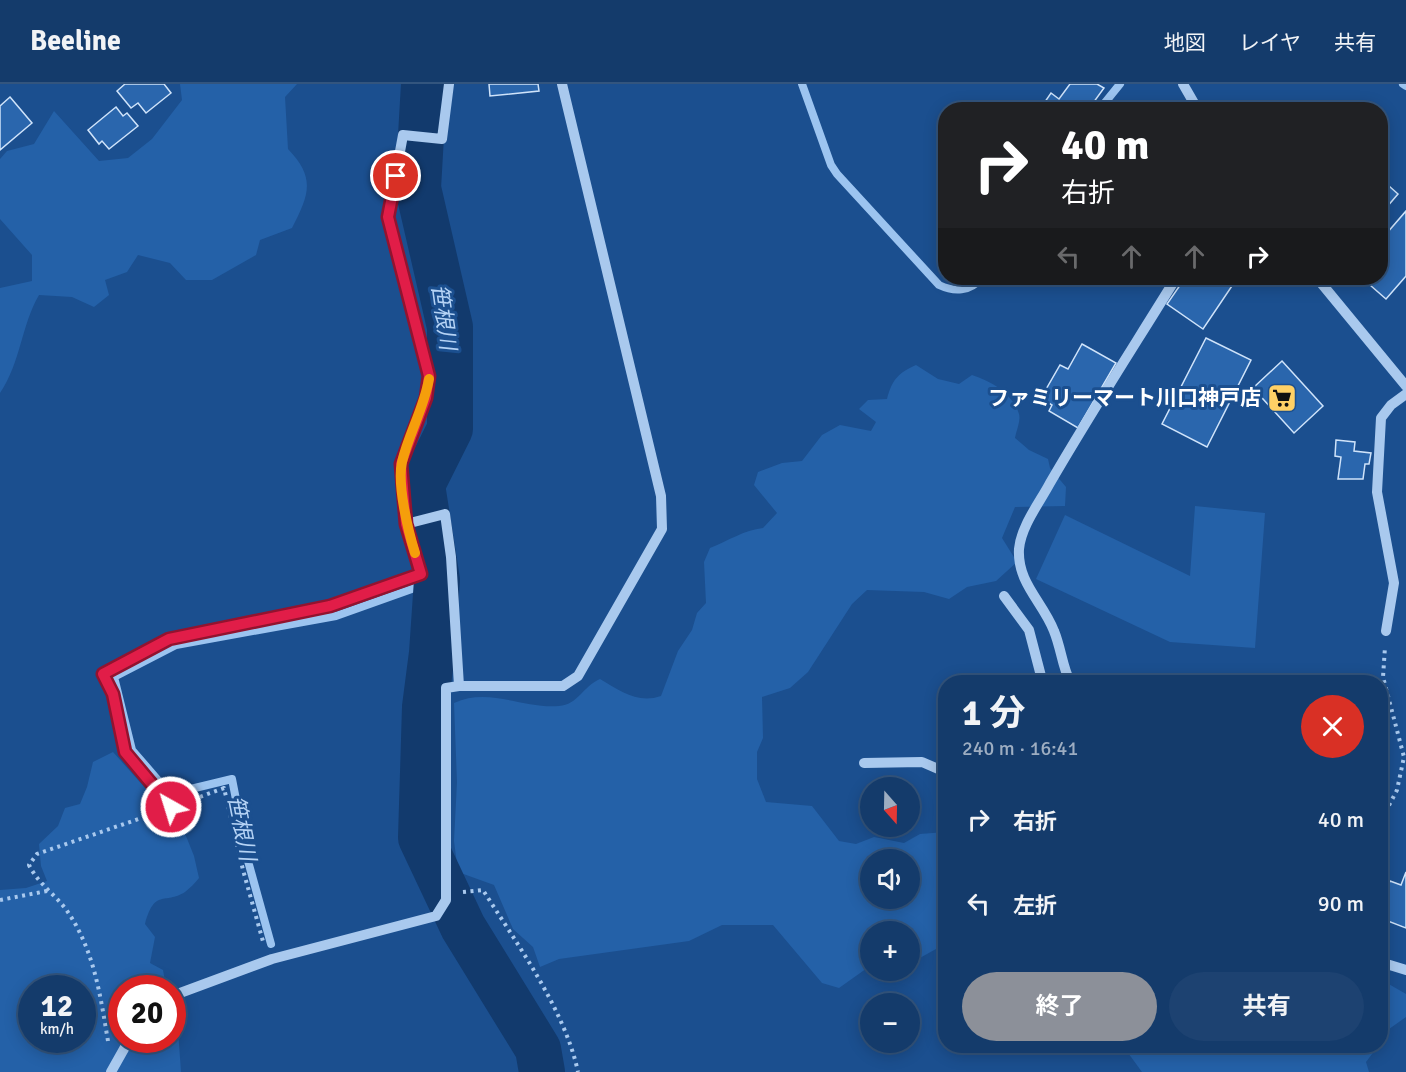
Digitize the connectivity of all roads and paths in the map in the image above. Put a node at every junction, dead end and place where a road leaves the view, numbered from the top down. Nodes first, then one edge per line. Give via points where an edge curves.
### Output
1 (449, 84) edge
2 (562, 84) edge
3 (1183, 84) edge
4 (1193, 102) edge
5 (1172, 285) edge
6 (1323, 285) edge
7 (1406, 387) edge
8 (1406, 394) edge
9 (406, 524) junction
10 (1004, 596) dead end
11 (1386, 631) joint
12 (1041, 675) edge
13 (1066, 675) edge
14 (1383, 675) edge
15 (459, 686) junction
16 (1388, 696) edge
17 (864, 763) dead end
18 (938, 769) edge
19 (171, 807) junction
20 (1388, 807) edge
21 (448, 887) junction
22 (48, 891) junction
23 (0, 900) edge
24 (272, 959) junction
25 (1388, 964) edge
26 (1406, 970) edge
27 (186, 991) edge
28 (121, 1053) edge
29 (117, 1060) junction
30 (111, 1072) edge
31 (578, 1072) edge

1 - 9 street via 442,139 403,135 388,217 429,376 426,398 401,464
2 - 15 street via 661,496 662,529 578,676 563,686
3 - 4 street
5 - 13 street via 1064,461 1028,523 1019,547 1022,574 1053,627
6 - 7 street
8 - 11 street via 1381,418 1377,492 1394,583
9 - 15 street via 445,514
9 - 19 street via 421,574 330,606 169,639 103,674 113,694 125,752
10 - 12 street via 1029,630
11 - 14 path
15 - 21 street via 446,688
16 - 20 path via 1404,757 1397,790
17 - 18 street via 922,762
19 - 22 path via 37,854 28,865
19 - 24 path via 224,788 243,870
21 - 24 street via 446,900 436,916
21 - 31 path via 464,892 483,890 540,980 574,1054
22 - 23 path
22 - 29 path via 64,907 90,956 108,1044
24 - 27 street
25 - 26 street
28 - 29 street
29 - 30 street

